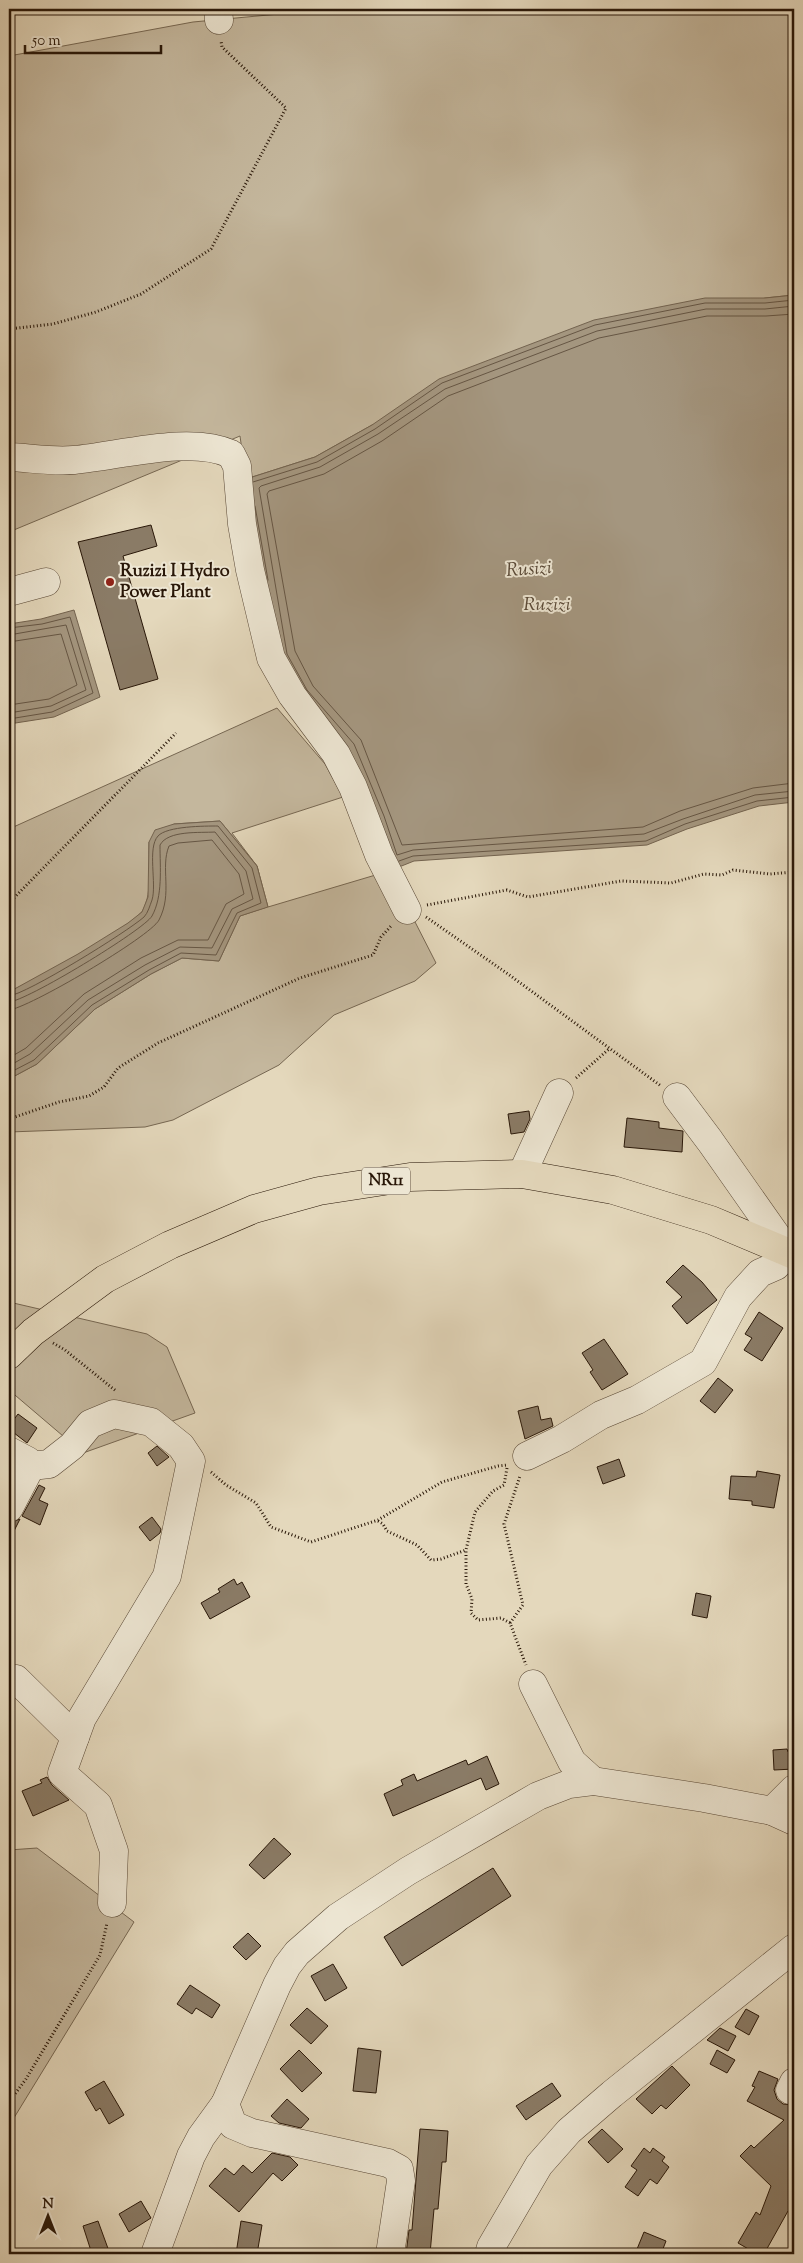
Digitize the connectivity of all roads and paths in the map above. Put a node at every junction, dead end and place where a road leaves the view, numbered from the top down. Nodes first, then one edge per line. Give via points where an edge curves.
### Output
1 (218, 14) edge
2 (9, 329) edge
3 (9, 457) edge
4 (46, 582) dead end
5 (9, 592) edge
6 (176, 733) dead end
7 (794, 872) edge
8 (9, 904) edge
9 (410, 909) junction
10 (609, 1049) junction
11 (559, 1093) joint
12 (677, 1097) joint
13 (9, 1119) edge
14 (522, 1174) junction
15 (791, 1254) edge
16 (9, 1355) edge
17 (9, 1451) edge
18 (517, 1460) junction
19 (31, 1466) junction
20 (9, 1508) edge
21 (378, 1520) junction
22 (311, 1542) dead end
23 (466, 1550) junction
24 (510, 1623) junction
25 (12, 1681) edge
26 (533, 1684) joint
27 (75, 1737) junction
28 (593, 1781) junction
29 (794, 1789) edge
30 (783, 1816) edge
31 (112, 1903) joint
32 (794, 1948) edge
33 (9, 2102) edge
34 (225, 2104) junction
35 (154, 2254) edge
36 (390, 2254) edge
37 (489, 2254) edge

1 - 2 path via 222,47 286,108 211,249 141,294 96,312 53,324
3 - 9 street via 72,461 197,446 218,448 231,454 236,466 250,570 271,658 292,695 336,754 353,786 379,855
4 - 5 street
6 - 8 path
7 - 9 path via 770,874 733,870 722,875 704,874 671,883 622,881 528,897 506,890
9 - 10 path via 508,974
9 - 13 path via 381,937 373,955 300,978 158,1043 118,1068 104,1087 89,1096 59,1102
10 - 11 path
10 - 12 path
11 - 14 street
12 - 15 street
14 - 15 highway, NR11 via 613,1190 712,1220
14 - 16 highway, NR11 via 410,1177 319,1191 254,1209 106,1279 33,1332
15 - 18 street via 760,1273 738,1297 703,1362 637,1400 601,1415 562,1439
17 - 19 street
18 - 21 path via 442,1482
18 - 23 path via 504,1485 475,1512
18 - 24 path via 504,1524 523,1605
19 - 20 street
19 - 27 street via 49,1464 72,1446 90,1424 114,1414 151,1422 181,1446 191,1461 167,1576 82,1718
21 - 22 path
21 - 23 path via 387,1531 417,1545 430,1560
23 - 24 path via 466,1584 472,1599 471,1613 478,1620 501,1618
24 - 26 path
25 - 27 street
26 - 28 street via 572,1762
27 - 31 street via 62,1773 98,1805 114,1851
28 - 30 street via 704,1798
28 - 34 street via 569,1784 538,1796 408,1871 338,1917 287,1966
29 - 30 street
31 - 33 path via 100,1955
32 - 37 street via 569,2131 539,2165
34 - 35 street via 191,2156
34 - 36 street via 234,2125 252,2133 388,2163 399,2169 401,2181

